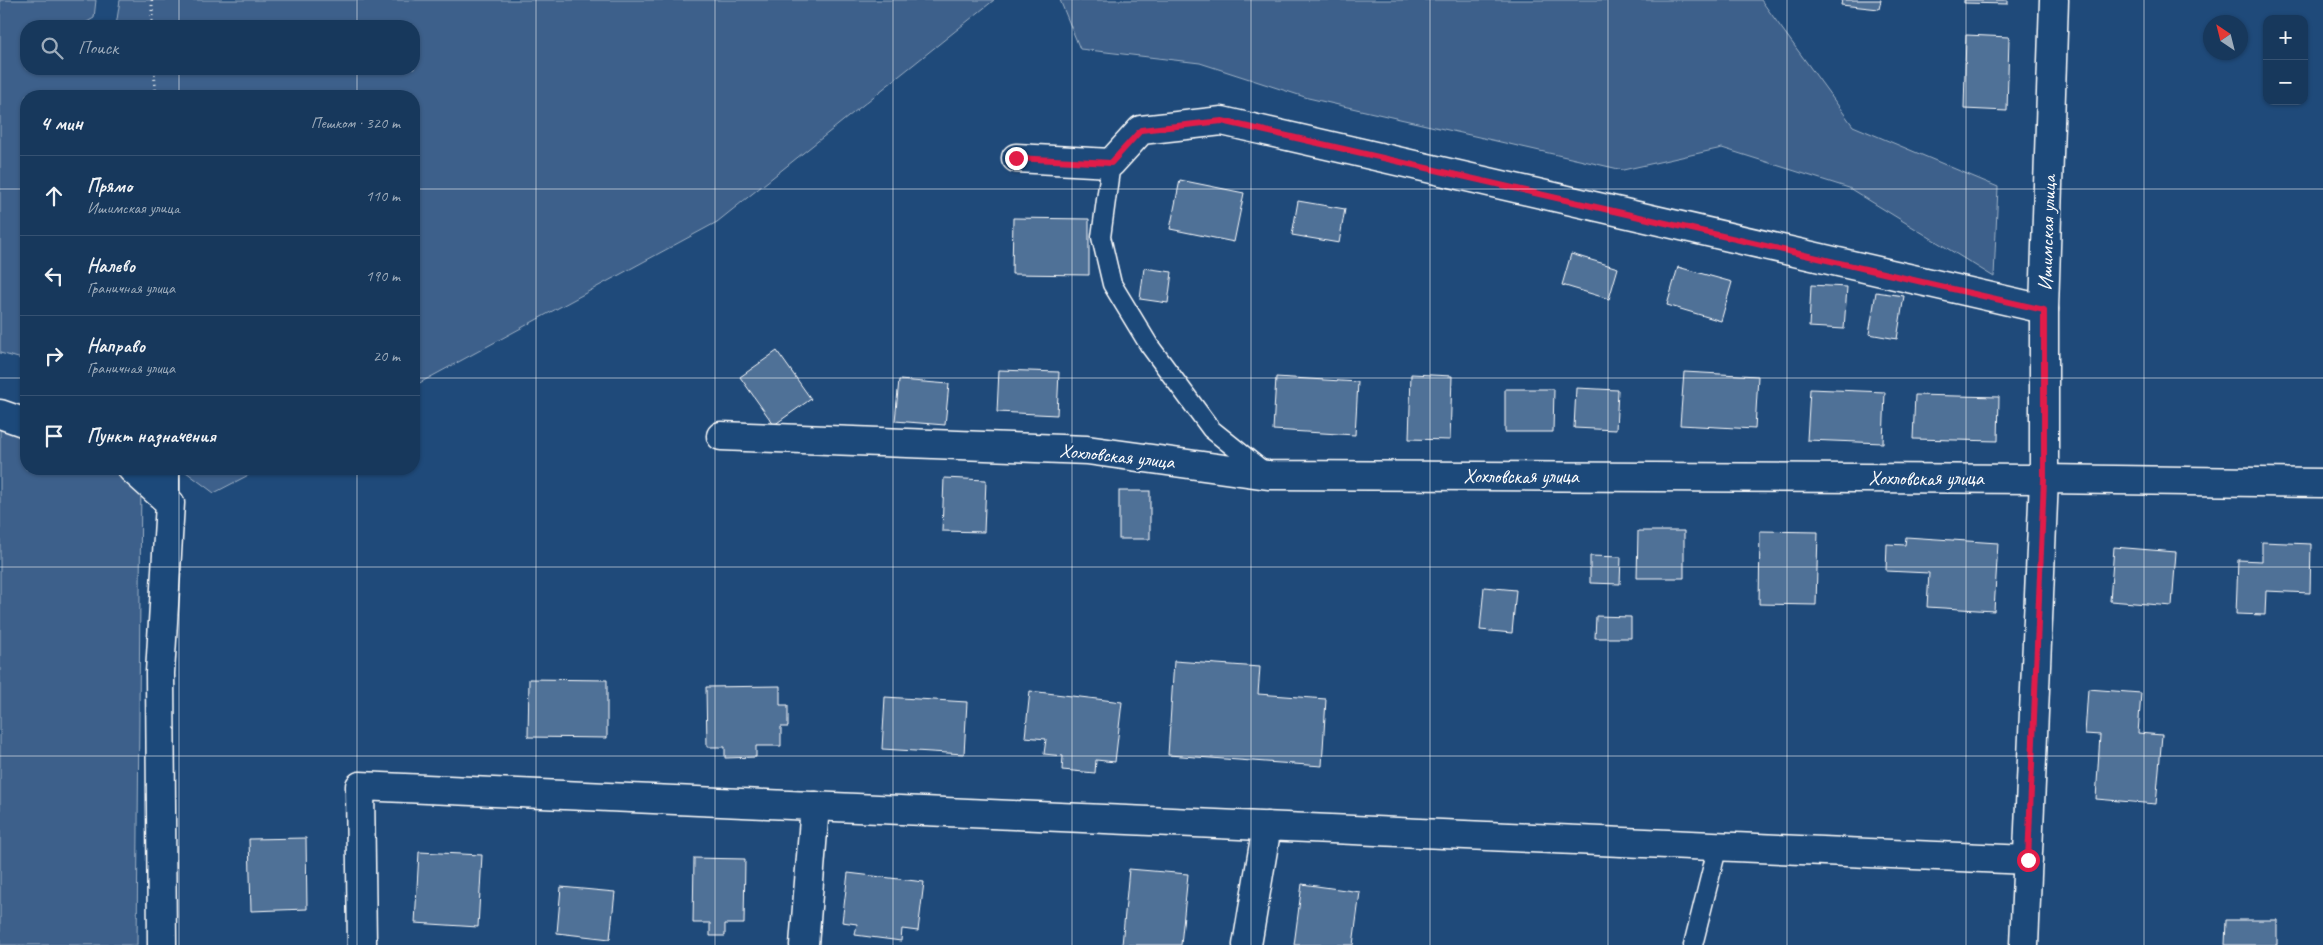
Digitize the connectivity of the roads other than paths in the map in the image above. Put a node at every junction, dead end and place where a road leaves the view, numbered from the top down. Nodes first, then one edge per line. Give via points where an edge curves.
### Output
1 (2054, 0) edge
2 (1016, 158) dead end
3 (1111, 163) junction
4 (2044, 310) junction
5 (0, 414) edge
6 (20, 421) edge
7 (721, 436) dead end
8 (139, 475) edge
9 (170, 475) edge
10 (1268, 475) junction
11 (2044, 479) junction
12 (2323, 483) edge
13 (170, 503) junction
14 (815, 806) junction
15 (1267, 826) junction
16 (1718, 845) junction
17 (2028, 860) junction
18 (162, 945) edge
19 (362, 945) edge
20 (804, 945) edge
21 (1247, 945) edge
22 (1693, 945) edge
23 (2024, 945) edge

1 - 4 street, Ишимская улица
2 - 3 street
3 - 4 street via 1141,130 1222,121
3 - 10 lane via 1101,237 1112,284 1149,345 1211,429
4 - 11 street, Ишимская улица
5 - 6 street
7 - 10 street, Хохловская улица via 1087,450
8 - 13 street
9 - 13 lane
10 - 11 street, Хохловская улица
11 - 12 street, Хохловская улица
11 - 17 street, Ишимская улица
13 - 18 street via 160,673
14 - 15 street
14 - 19 street via 360,786
14 - 20 street
15 - 16 street
15 - 21 street
16 - 17 street
16 - 22 lane
17 - 23 street, Ишимская улица

